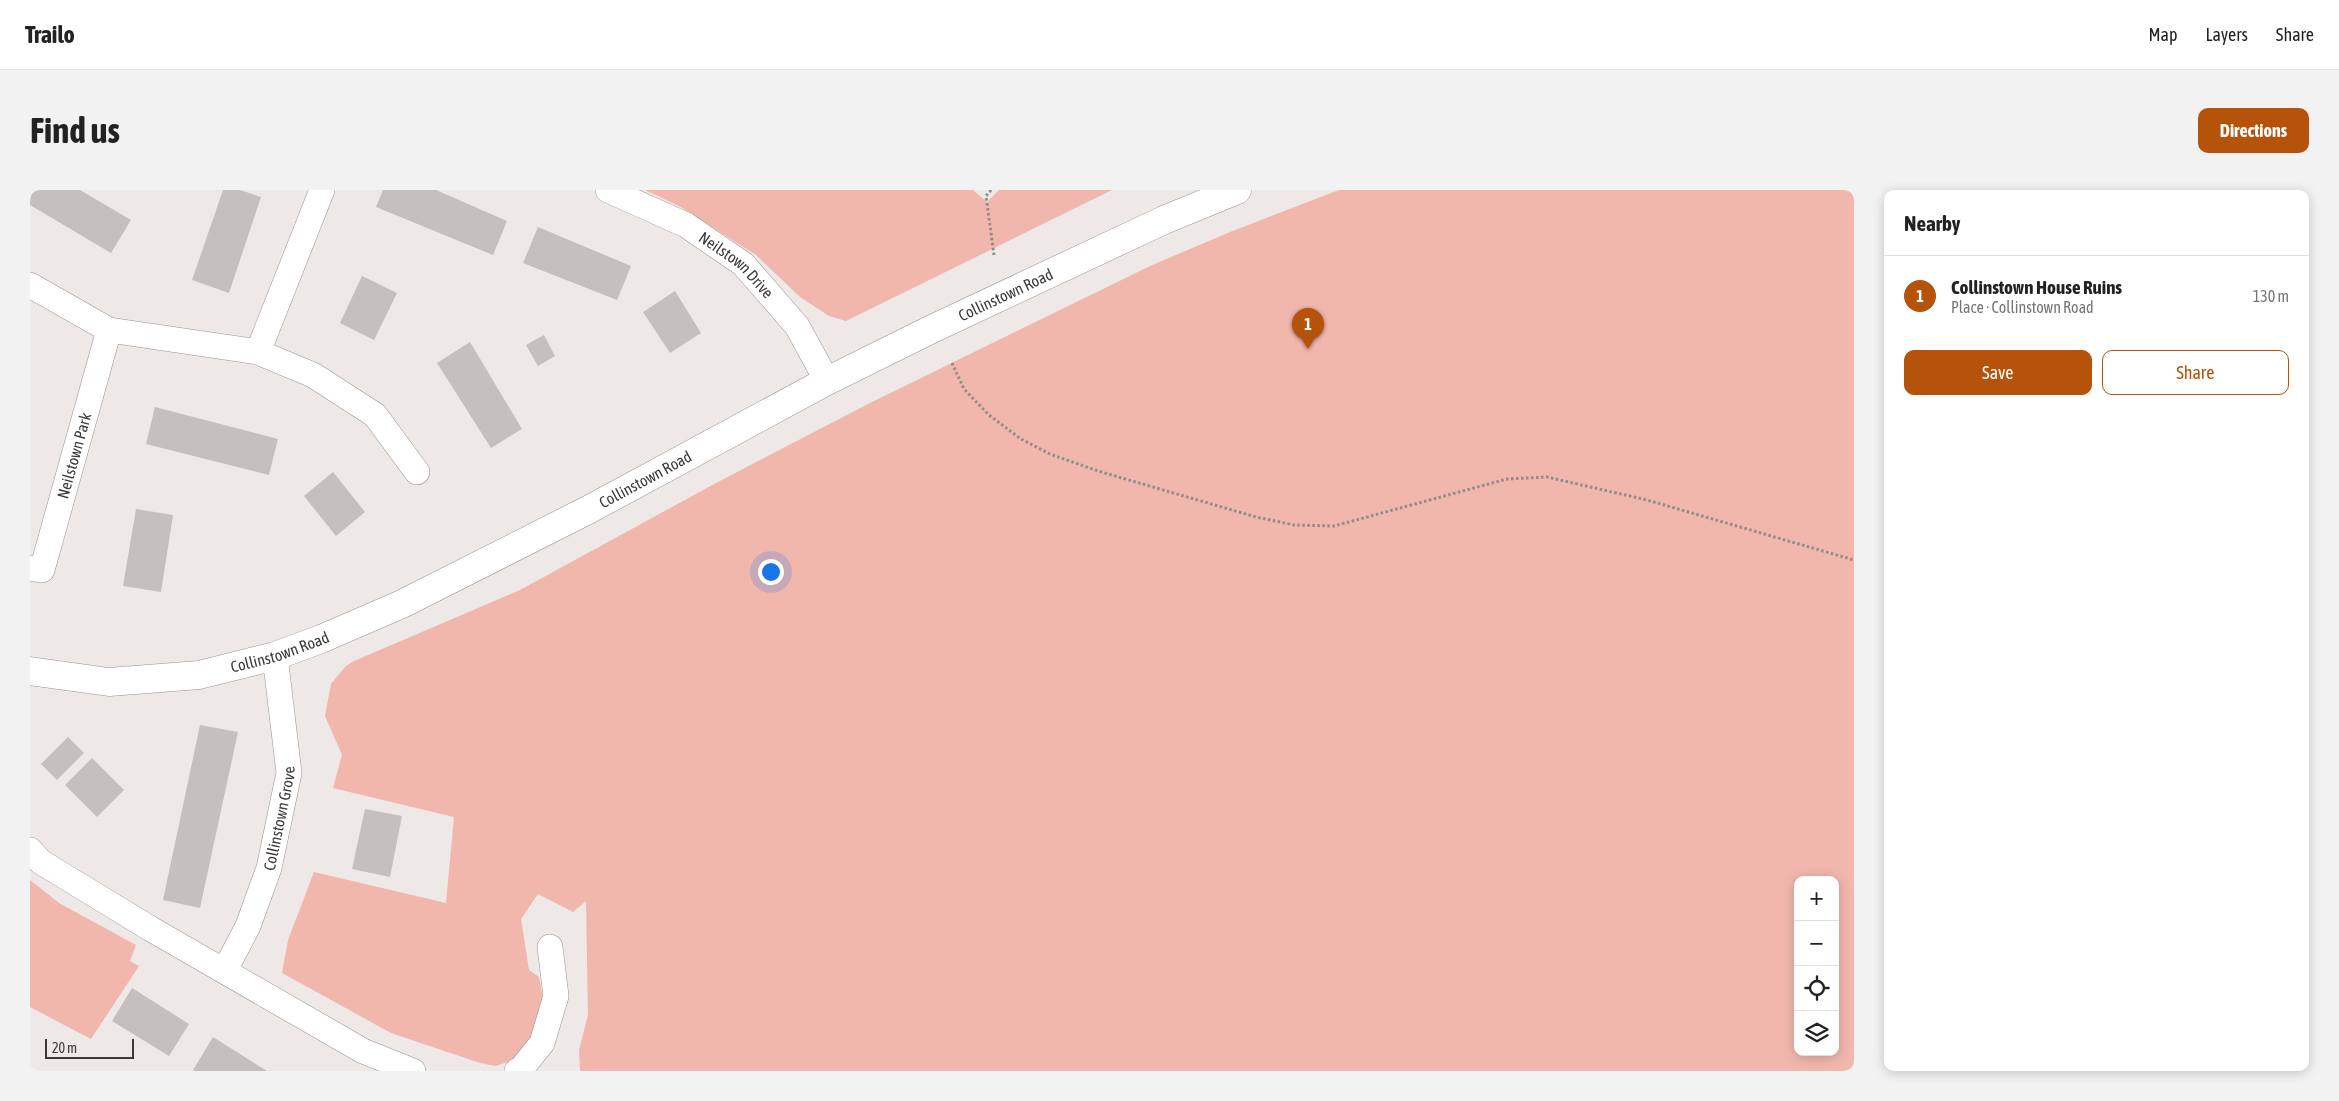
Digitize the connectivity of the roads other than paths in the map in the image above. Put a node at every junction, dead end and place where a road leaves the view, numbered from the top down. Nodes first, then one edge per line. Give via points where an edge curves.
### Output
1 (322, 190) edge
2 (608, 190) edge
3 (1237, 190) edge
4 (30, 285) edge
5 (109, 330) junction
6 (258, 352) junction
7 (827, 381) junction
8 (417, 472) dead end
9 (30, 568) edge
10 (276, 656) junction
11 (30, 671) edge
12 (30, 850) edge
13 (550, 948) dead end
14 (225, 970) junction
15 (413, 1071) edge
16 (517, 1071) edge

1 - 6 street
2 - 7 street, Neilstown Drive via 686,226 743,264 797,326
3 - 7 street, Collinstown Road via 1164,220
4 - 5 street
5 - 6 street
5 - 9 street, Neilstown Park via 42,570
6 - 8 street via 313,375 376,415
7 - 10 street, Collinstown Road via 588,510 411,600
10 - 11 street, Collinstown Road via 199,675 109,682
10 - 14 street, Collinstown Grove via 289,773 269,868 248,926
12 - 14 street via 41,862
13 - 16 street via 556,996 542,1043
14 - 15 street via 363,1051

